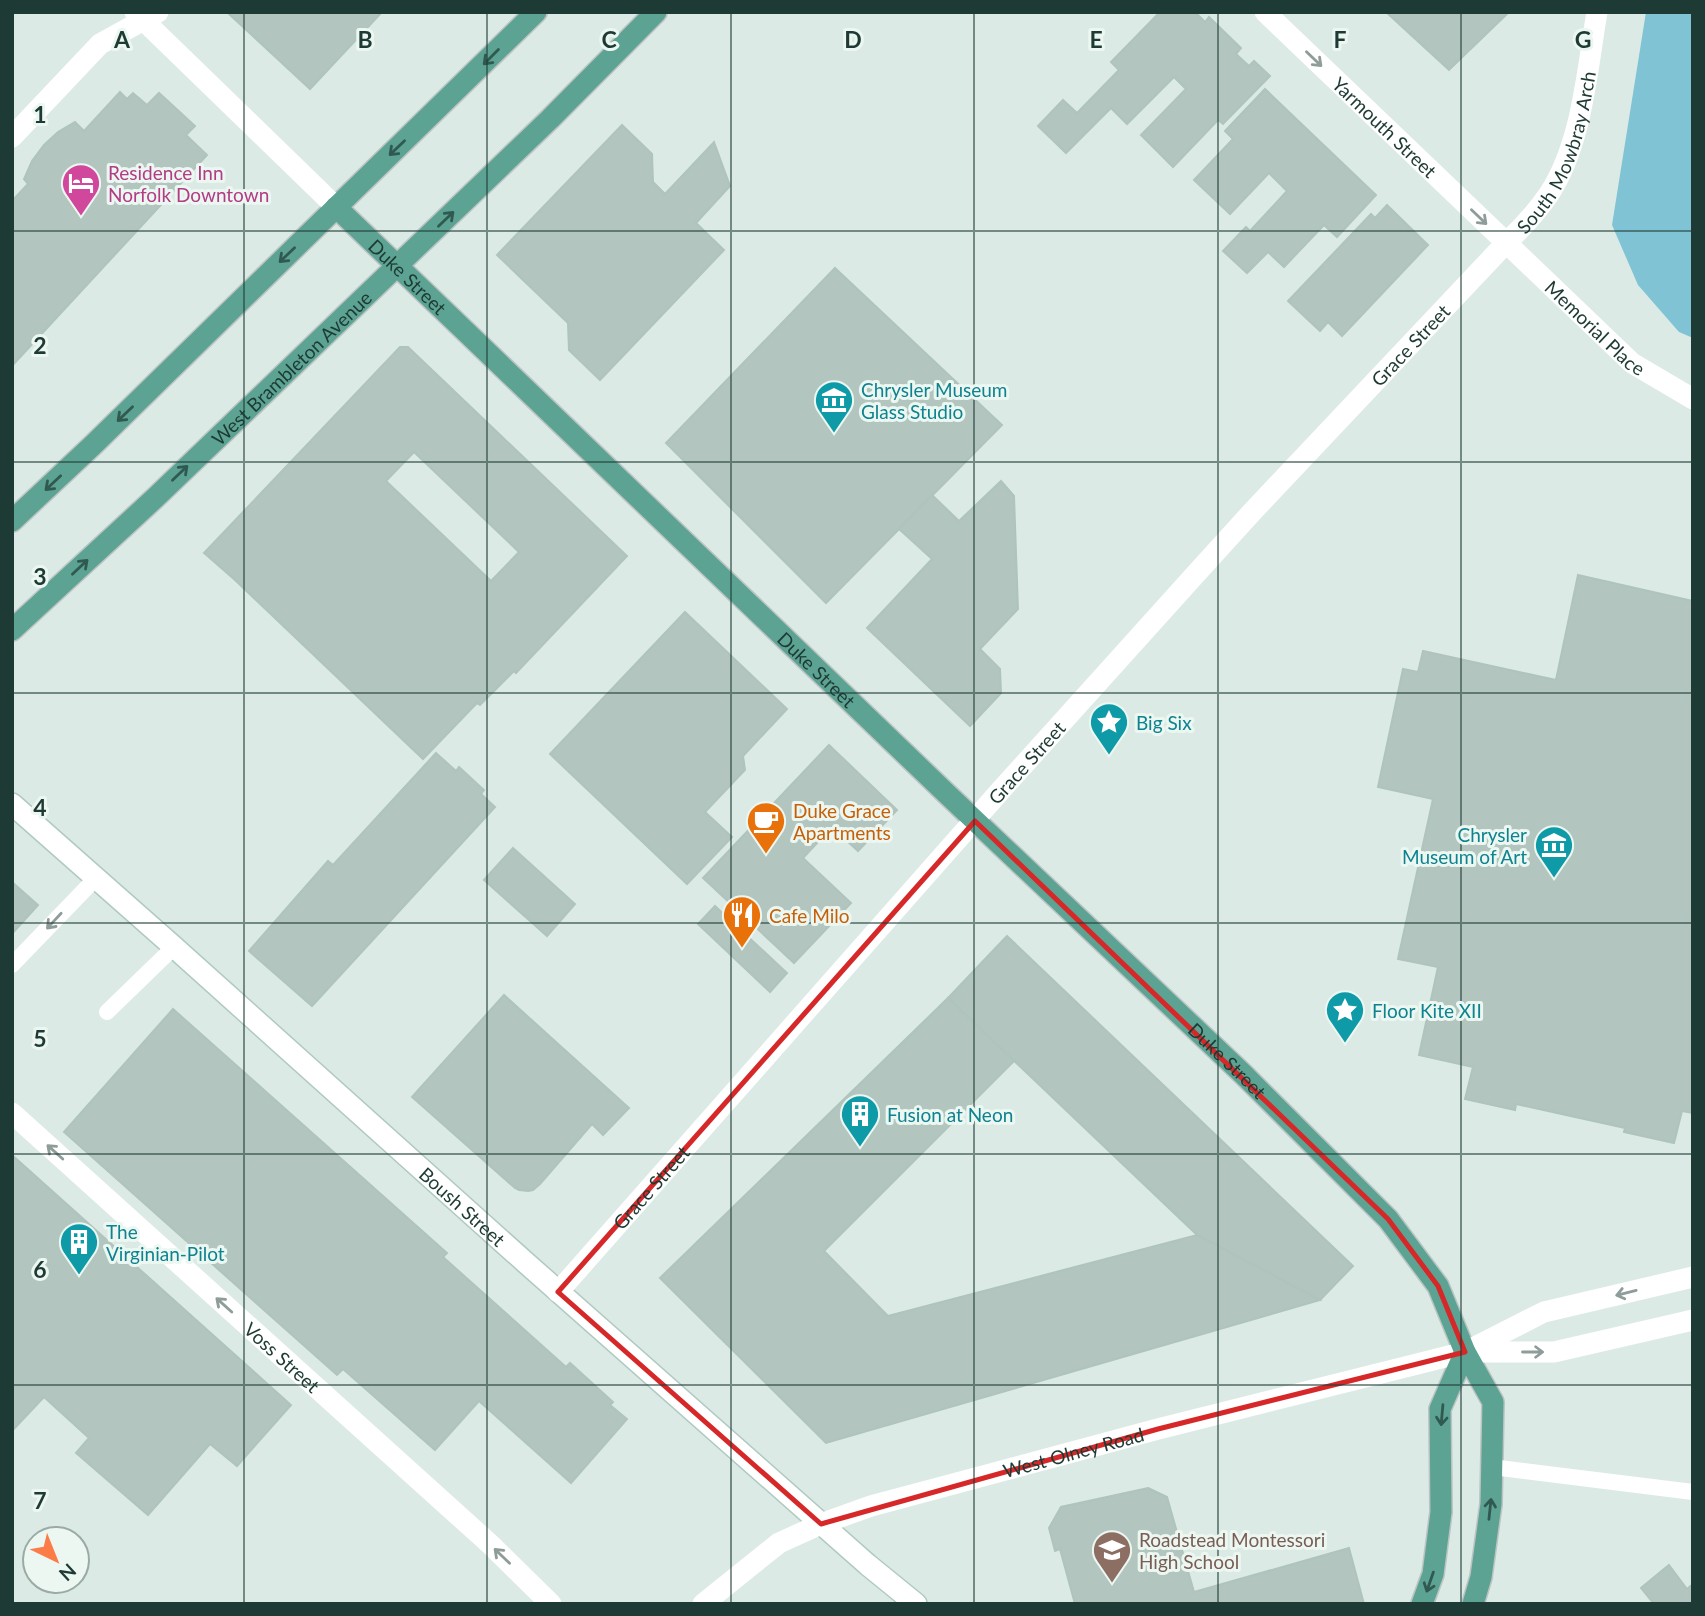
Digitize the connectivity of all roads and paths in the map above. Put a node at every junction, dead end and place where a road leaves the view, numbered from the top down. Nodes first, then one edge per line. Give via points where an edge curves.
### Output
1 (536, 12) edge
2 (656, 12) edge
3 (1265, 12) edge
4 (1597, 12) edge
5 (145, 15) edge
6 (12, 137) edge
7 (336, 207) junction
8 (1506, 243) junction
9 (397, 266) junction
10 (1693, 399) edge
11 (12, 522) edge
12 (12, 630) edge
13 (12, 804) edge
14 (975, 821) junction
15 (96, 878) junction
16 (174, 947) junction
17 (12, 965) edge
18 (107, 1012) dead end
19 (12, 1113) edge
20 (1693, 1277) edge
21 (558, 1292) junction
22 (1693, 1320) edge
23 (1465, 1352) junction
24 (1492, 1467) junction
25 (1693, 1492) edge
26 (821, 1524) junction
27 (1481, 1577) junction
28 (551, 1604) edge
29 (703, 1604) edge
30 (916, 1604) edge
31 (1422, 1604) edge
32 (1473, 1604) edge
33 (1480, 1604) edge

1 -> 7 main road
9 -> 2 main road, West Brambleton Avenue
3 -> 8 street, Yarmouth Street
4 - 8 street, South Mowbray Arch via 1578,124 1565,164 1530,220
5 - 6 street via 100,44
5 - 7 street, Duke Street
7 - 9 main road, Duke Street
7 -> 11 main road
8 - 10 street, Memorial Place via 1632,363
8 - 14 street, Grace Street via 1238,527
12 -> 9 main road, West Brambleton Avenue
9 - 14 main road, Duke Street
13 - 15 street, Boush Street
14 - 21 street, Grace Street
14 - 23 main road, Duke Street via 1388,1219 1438,1286
15 - 16 street, Boush Street
15 -> 17 lane
16 - 18 lane
16 - 21 street, Boush Street
28 -> 19 street, Voss Street
20 -> 23 street, West Olney Road via 1544,1312
21 - 26 street, Boush Street
23 -> 22 street, West Olney Road via 1554,1352
23 - 24 main road, Duke Street via 1493,1402
23 - 26 street, West Olney Road via 1158,1429 871,1506
23 -> 31 main road via 1440,1409 1441,1512 1433,1574
24 - 25 lane
27 -> 24 main road, Duke Street
26 - 29 street, West Olney Road via 779,1543
26 - 30 street, Boush Street
27 - 32 main road
27 - 33 main road

